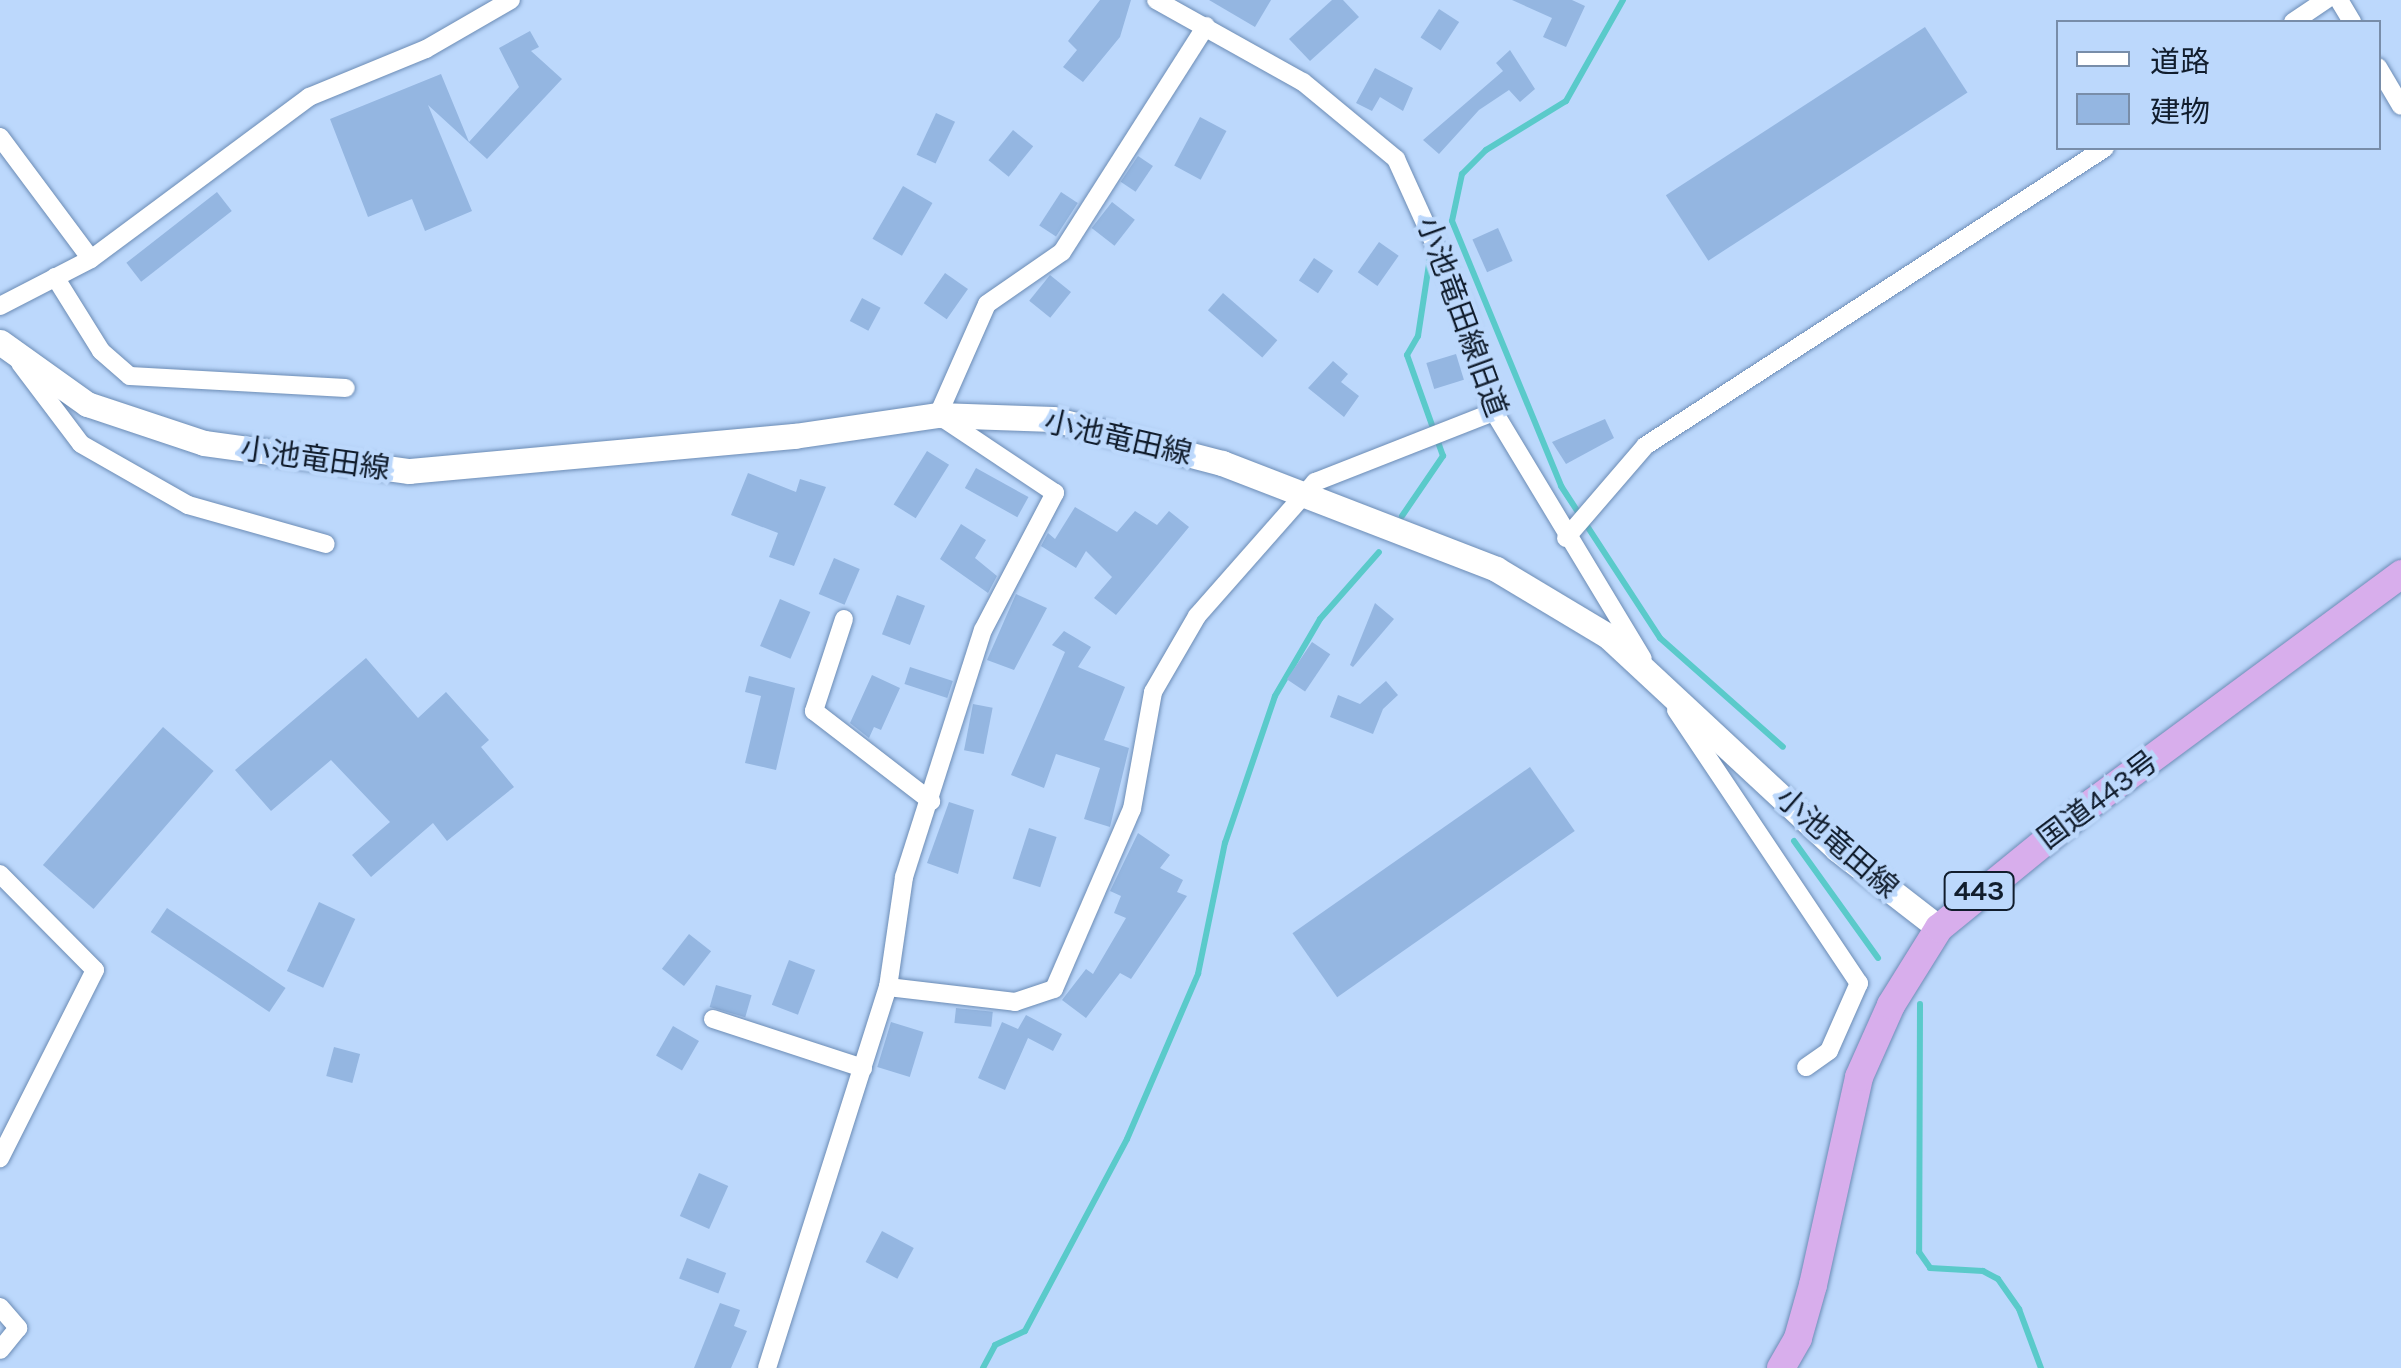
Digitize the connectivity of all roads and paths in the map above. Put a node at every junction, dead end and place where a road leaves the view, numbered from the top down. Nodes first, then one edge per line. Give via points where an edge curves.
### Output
1 (510, 0) edge
2 (1156, 0) edge
3 (2326, 0) edge
4 (2295, 20) edge
5 (1206, 26) junction
6 (2381, 72) edge
7 (2401, 106) edge
8 (0, 137) edge
9 (2102, 150) edge
10 (90, 259) junction
11 (55, 277) junction
12 (0, 306) edge
13 (8, 350) edge
14 (346, 388) dead end
15 (1494, 412) junction
16 (938, 415) junction
17 (1305, 494) junction
18 (1577, 524) junction
19 (326, 544) dead end
20 (2401, 574) edge
21 (844, 619) dead end
22 (1650, 669) junction
23 (931, 801) junction
24 (0, 874) edge
25 (1939, 928) junction
26 (888, 987) junction
27 (713, 1019) dead end
28 (1806, 1067) dead end
29 (863, 1068) junction
30 (0, 1158) edge
31 (0, 1307) edge
32 (0, 1350) edge
33 (767, 1368) edge
34 (1780, 1368) edge

1 - 10 street via 426,49 309,97
2 - 5 street, 小池竜田線旧道
3 - 4 street
5 - 15 street, 小池竜田線旧道 via 1303,82 1396,159 1464,309
5 - 16 street via 1062,252 986,304
6 - 7 street
8 - 10 street
9 - 18 street via 1645,446
10 - 11 street
11 - 12 street
11 - 14 street via 101,351 130,376
13 - 16 main road, 小池竜田線 via 87,404 204,443 409,471 794,436
13 - 19 street via 81,444 188,506
15 - 17 street via 1315,482
15 - 18 street, 小池竜田線旧道
16 - 17 main road, 小池竜田線 via 1053,419 1222,463
16 - 23 street via 1055,493 982,630
17 - 22 main road, 小池竜田線 via 1496,568
17 - 26 street via 1197,616 1153,692 1132,810 1054,989 1015,1002
18 - 22 street, 小池竜田線旧道
20 - 25 highway, 国道443号 / 443 via 2080,813
21 - 23 street via 814,711
22 - 25 main road, 小池竜田線 via 1837,849
22 - 28 street, 小池竜田線旧道 via 1859,983 1829,1051
23 - 26 street via 904,877
24 - 30 street via 95,970
25 - 34 highway, 国道443号 / 443 via 1891,1005 1859,1077 1813,1286 1798,1338
26 - 29 street
27 - 29 street
29 - 33 street
31 - 32 street via 18,1328

